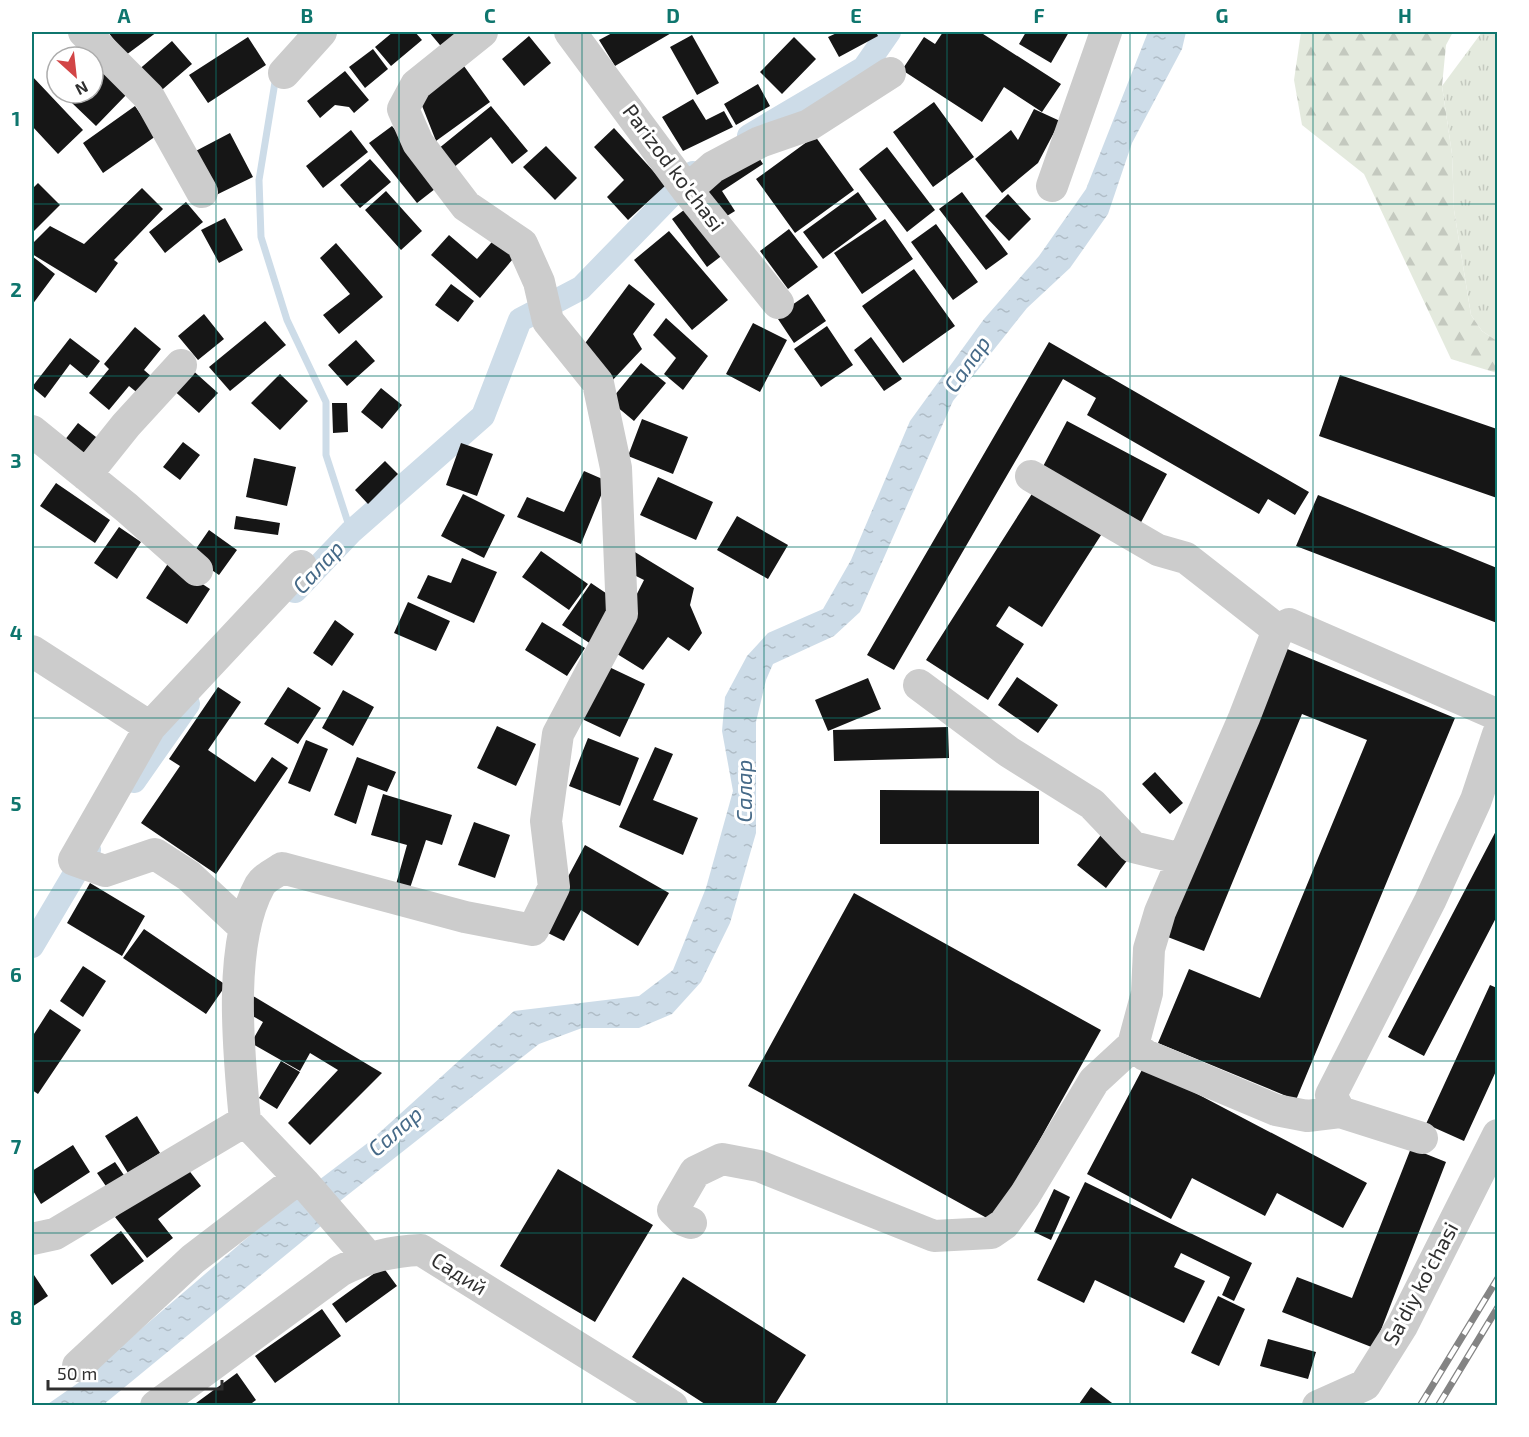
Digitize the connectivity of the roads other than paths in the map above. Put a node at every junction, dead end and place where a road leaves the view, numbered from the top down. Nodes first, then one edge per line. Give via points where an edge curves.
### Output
1 (84, 32) edge
2 (321, 32) edge
3 (482, 32) edge
4 (570, 32) edge
5 (1106, 32) edge
6 (284, 73) dead end
7 (890, 73) dead end
8 (680, 179) junction
9 (1052, 186) dead end
10 (202, 192) dead end
11 (778, 303) dead end
12 (181, 365) dead end
13 (32, 431) edge
14 (86, 475) junction
15 (1031, 476) dead end
16 (301, 566) dead end
17 (197, 570) dead end
18 (1278, 630) junction
19 (32, 651) edge
20 (919, 685) dead end
21 (1497, 715) edge
22 (150, 727) junction
23 (1497, 734) edge
24 (1182, 860) junction
25 (244, 928) junction
26 (1133, 1045) junction
27 (1340, 1112) junction
28 (245, 1121) junction
29 (1497, 1135) edge
30 (1422, 1138) dead end
31 (302, 1180) junction
32 (690, 1222) dead end
33 (32, 1239) edge
34 (368, 1257) junction
35 (78, 1366) dead end
36 (156, 1406) edge
37 (672, 1406) edge
38 (1318, 1406) edge

1 - 10 street via 149,97
2 - 6 street
3 - 25 street via 416,85 403,109 418,143 466,206 522,244 539,282 548,321 598,383 616,468 622,614 558,734 546,820 554,886 533,930 465,917 282,868 261,883
4 - 8 street, Parizod ko'chasi
5 - 9 street
7 - 8 street via 809,125 760,142
8 - 11 street, Parizod ko'chasi
12 - 14 street
13 - 14 street
14 - 17 street
15 - 18 street via 1158,550 1186,558
16 - 22 street
18 - 21 street via 1289,624
18 - 24 street
19 - 22 street
20 - 24 street via 1009,752 1092,804 1133,847
22 - 25 street via 74,860 105,872 155,854 189,876
23 - 27 street via 1476,800 1430,902 1331,1095
24 - 26 street via 1149,949 1147,993
25 - 28 street via 236,1025
26 - 27 street via 1145,1055 1276,1110 1307,1116
26 - 32 street via 1094,1081 1025,1195 1004,1224 991,1233 934,1236 759,1166 722,1159 695,1172 674,1210 682,1220
27 - 30 street
28 - 31 street
28 - 33 street via 55,1234
29 - 38 street, Sa'diy ko'chasi via 1402,1326 1365,1385
31 - 34 street
31 - 35 street via 193,1259
34 - 36 street, Садий via 317,1286
34 - 37 street, Садий via 422,1250

